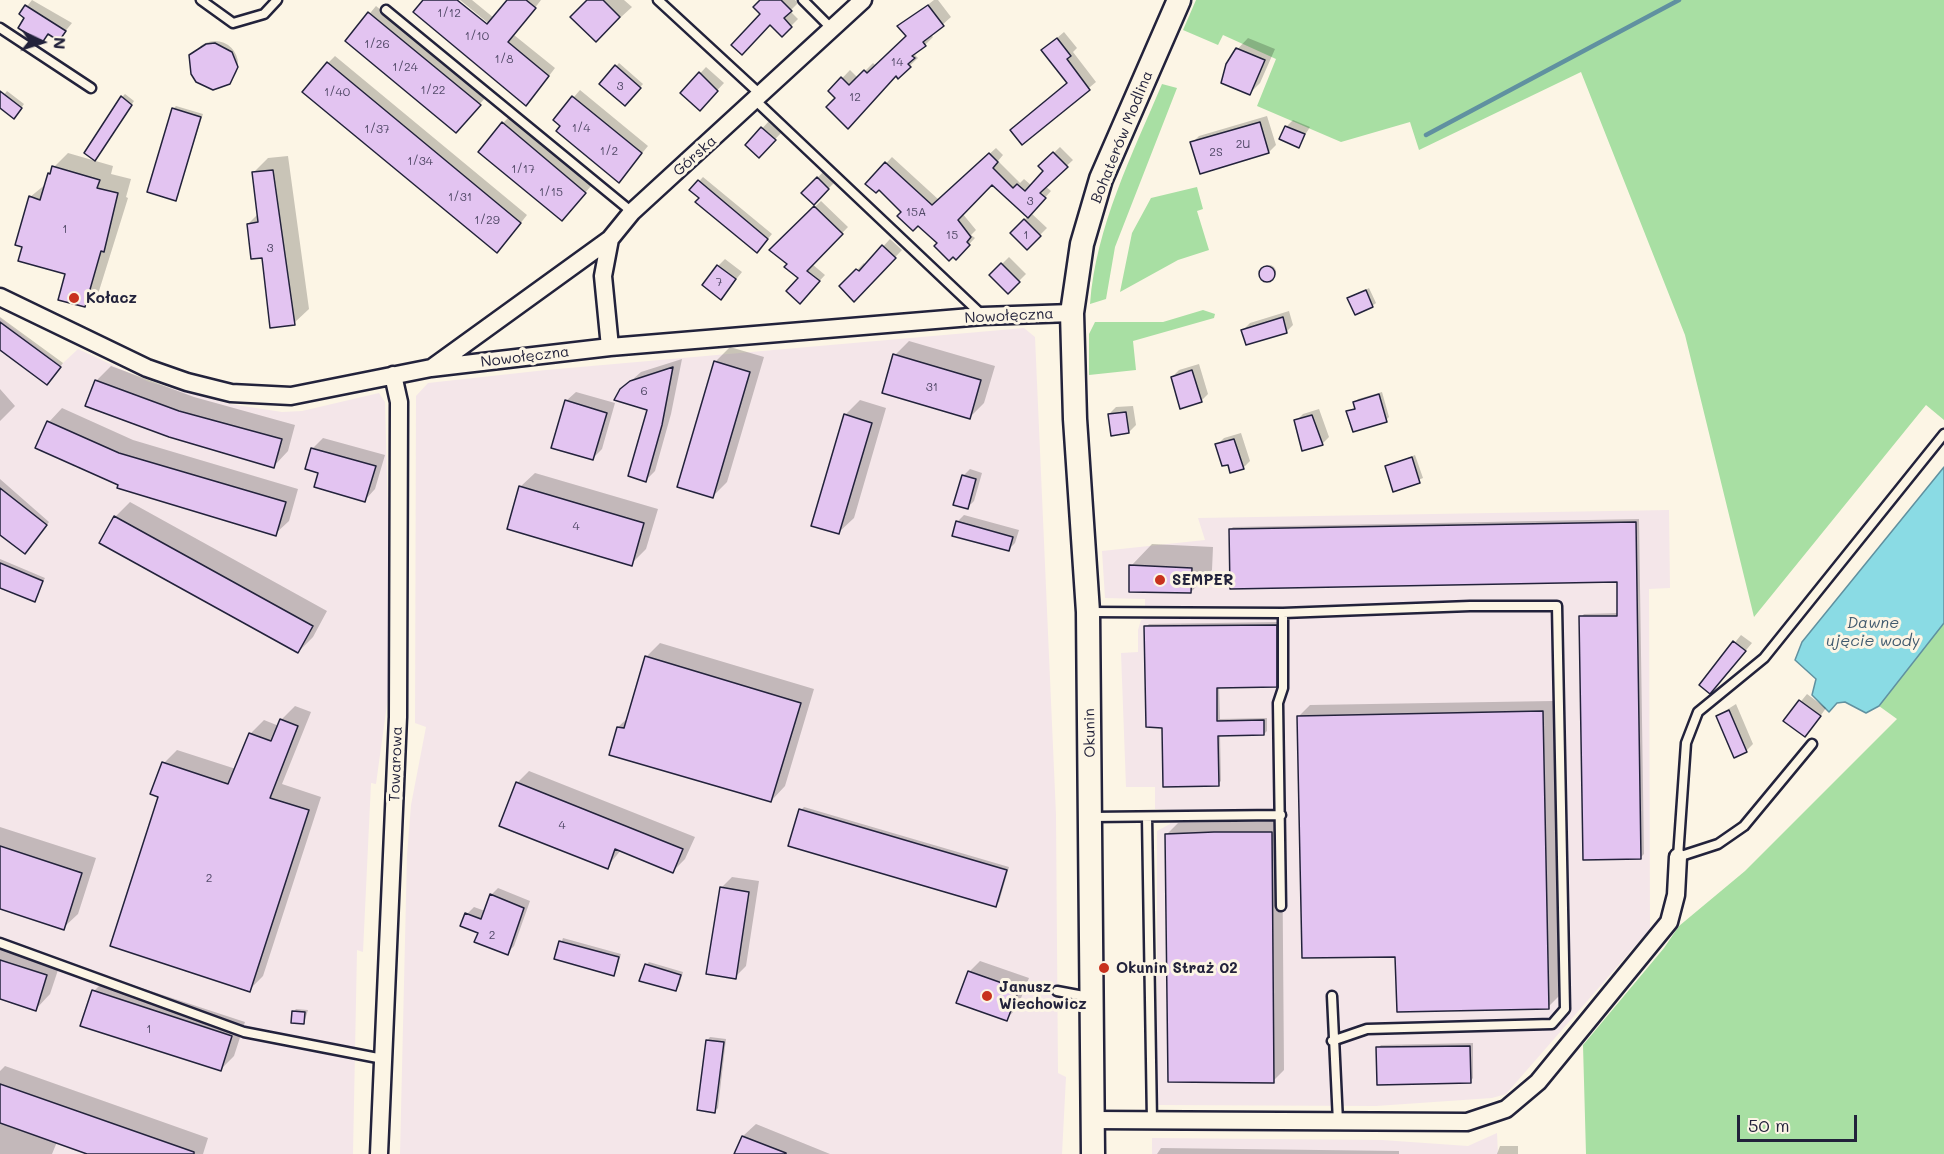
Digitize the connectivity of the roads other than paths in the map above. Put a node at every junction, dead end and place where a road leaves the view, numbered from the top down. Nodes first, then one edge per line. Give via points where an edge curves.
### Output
1 (201, 0) edge
2 (278, 0) edge
3 (658, 0) edge
4 (803, 0) edge
5 (863, 0) edge
6 (1179, 0) edge
7 (386, 10) dead end
8 (0, 28) edge
9 (832, 30) junction
10 (91, 88) dead end
11 (759, 98) junction
12 (632, 212) junction
13 (610, 239) junction
14 (0, 297) edge
15 (1072, 313) junction
16 (983, 316) junction
17 (610, 347) junction
18 (431, 368) junction
19 (393, 375) junction
20 (1944, 434) edge
21 (1088, 612) junction
22 (1283, 613) junction
23 (1812, 744) dead end
24 (1281, 815) junction
25 (1090, 817) junction
26 (1147, 817) junction
27 (1678, 857) junction
28 (1281, 906) dead end
29 (0, 943) edge
30 (1057, 991) dead end
31 (1332, 996) dead end
32 (1092, 998) junction
33 (1332, 1041) junction
34 (383, 1059) junction
35 (1093, 1120) junction
36 (1152, 1120) junction
37 (1338, 1122) junction
38 (379, 1154) edge
39 (1093, 1154) edge

1 - 2 lane via 233,23 264,14
3 - 11 lane
4 - 9 lane
5 - 9 street, Górska
6 - 15 main road, Bohaterów Modlina via 1101,179 1082,244
7 - 12 lane
8 - 10 lane
9 - 11 street, Górska
11 - 12 street, Górska
11 - 16 lane
12 - 13 street, Górska
13 - 17 street, Górska via 603,276
13 - 18 street
14 - 19 street, Nowołęczna via 147,368 224,391 291,396
15 - 16 street, Nowołęczna
15 - 21 main road, Okunin
16 - 17 street, Nowołęczna
17 - 18 street, Nowołęczna
18 - 19 street, Nowołęczna
19 - 34 street, Towarowa via 399,402 398,717
20 - 27 lane via 1764,658 1698,712 1686,743
21 - 22 lane
21 - 25 main road, Okunin
22 - 24 lane via 1283,688 1278,703
22 - 33 lane via 1557,606 1565,1009 1552,1024 1367,1029
23 - 27 lane via 1744,826 1718,844
24 - 26 lane
24 - 28 lane
25 - 26 lane
25 - 32 main road, Okunin
26 - 36 lane
27 - 37 street via 1676,895 1669,922 1538,1082 1506,1110 1467,1122
29 - 34 lane via 244,1032
30 - 32 lane
31 - 33 lane
32 - 35 main road, Okunin
33 - 37 lane
34 - 38 street, Towarowa
35 - 36 street
35 - 39 main road, Okunin
36 - 37 street

